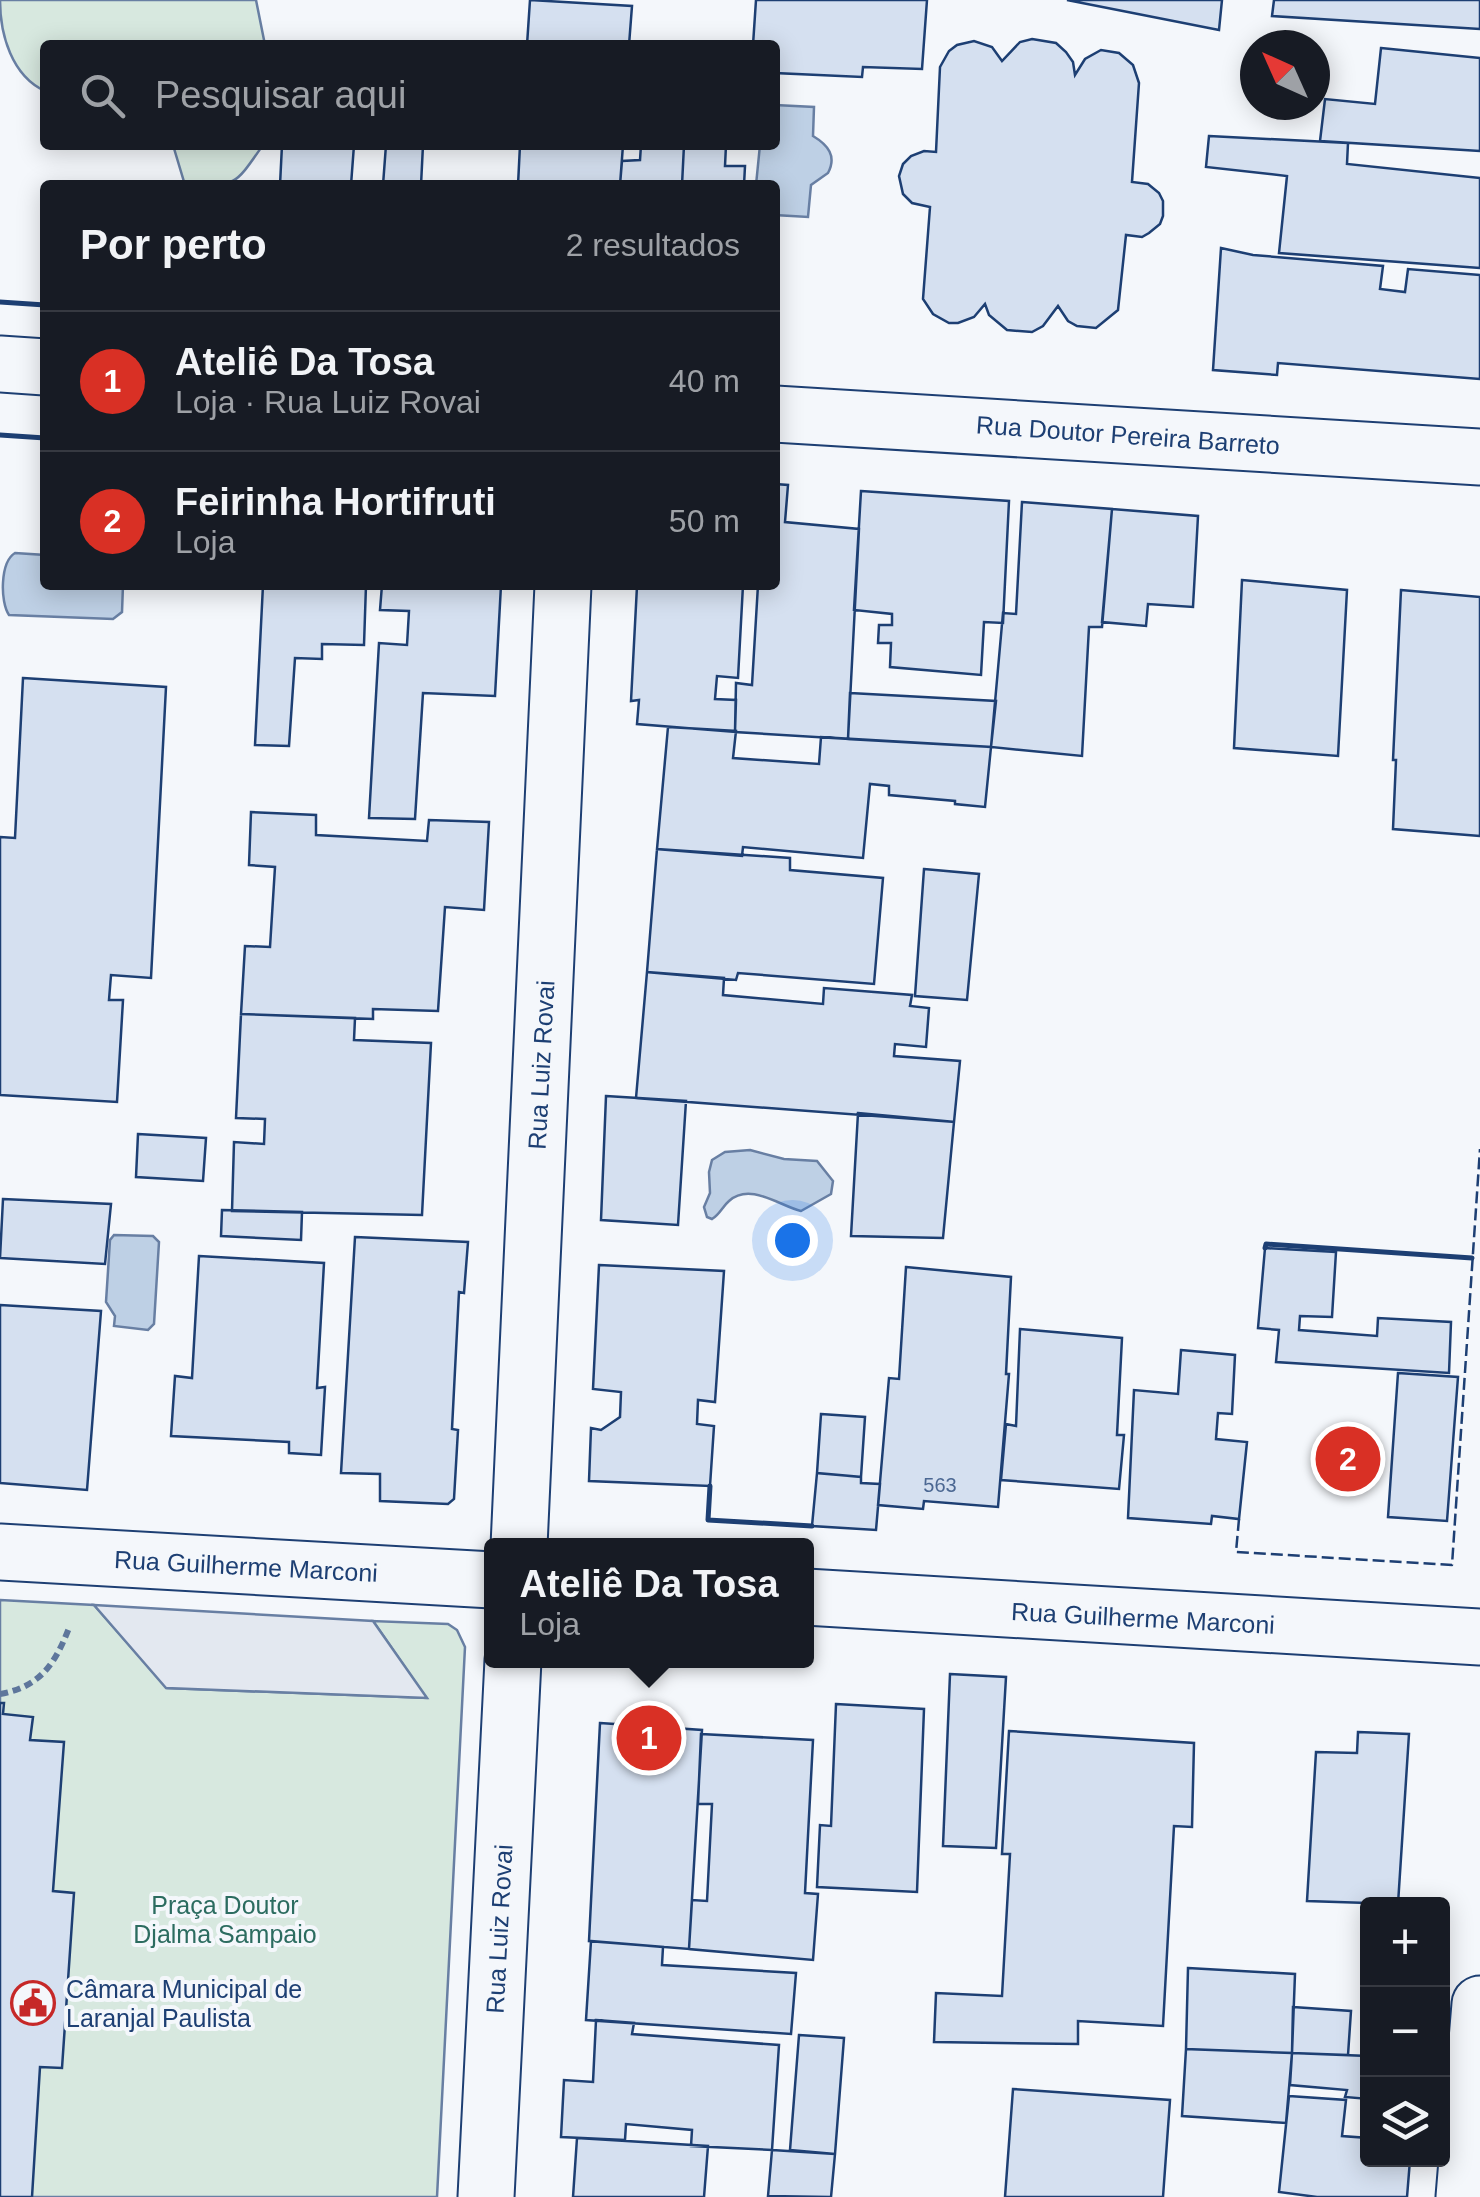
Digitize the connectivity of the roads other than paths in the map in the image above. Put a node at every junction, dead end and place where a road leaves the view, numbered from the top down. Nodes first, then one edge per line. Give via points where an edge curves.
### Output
1 (0, 364) edge
2 (40, 367) edge
3 (780, 414) edge
4 (1480, 457) edge
5 (563, 590) edge
6 (518, 1538) edge
7 (0, 1552) edge
8 (484, 1580) edge
9 (814, 1597) edge
10 (1480, 1637) edge
11 (513, 1668) edge
12 (1480, 2004) edge
13 (486, 2197) edge
14 (1464, 2197) edge

1 - 2 street
3 - 4 street, Rua Doutor Pereira Barreto
5 - 6 street, Rua Luiz Rovai
7 - 8 street, Rua Guilherme Marconi
9 - 10 street, Rua Guilherme Marconi
11 - 13 street, Rua Luiz Rovai
12 - 14 street

